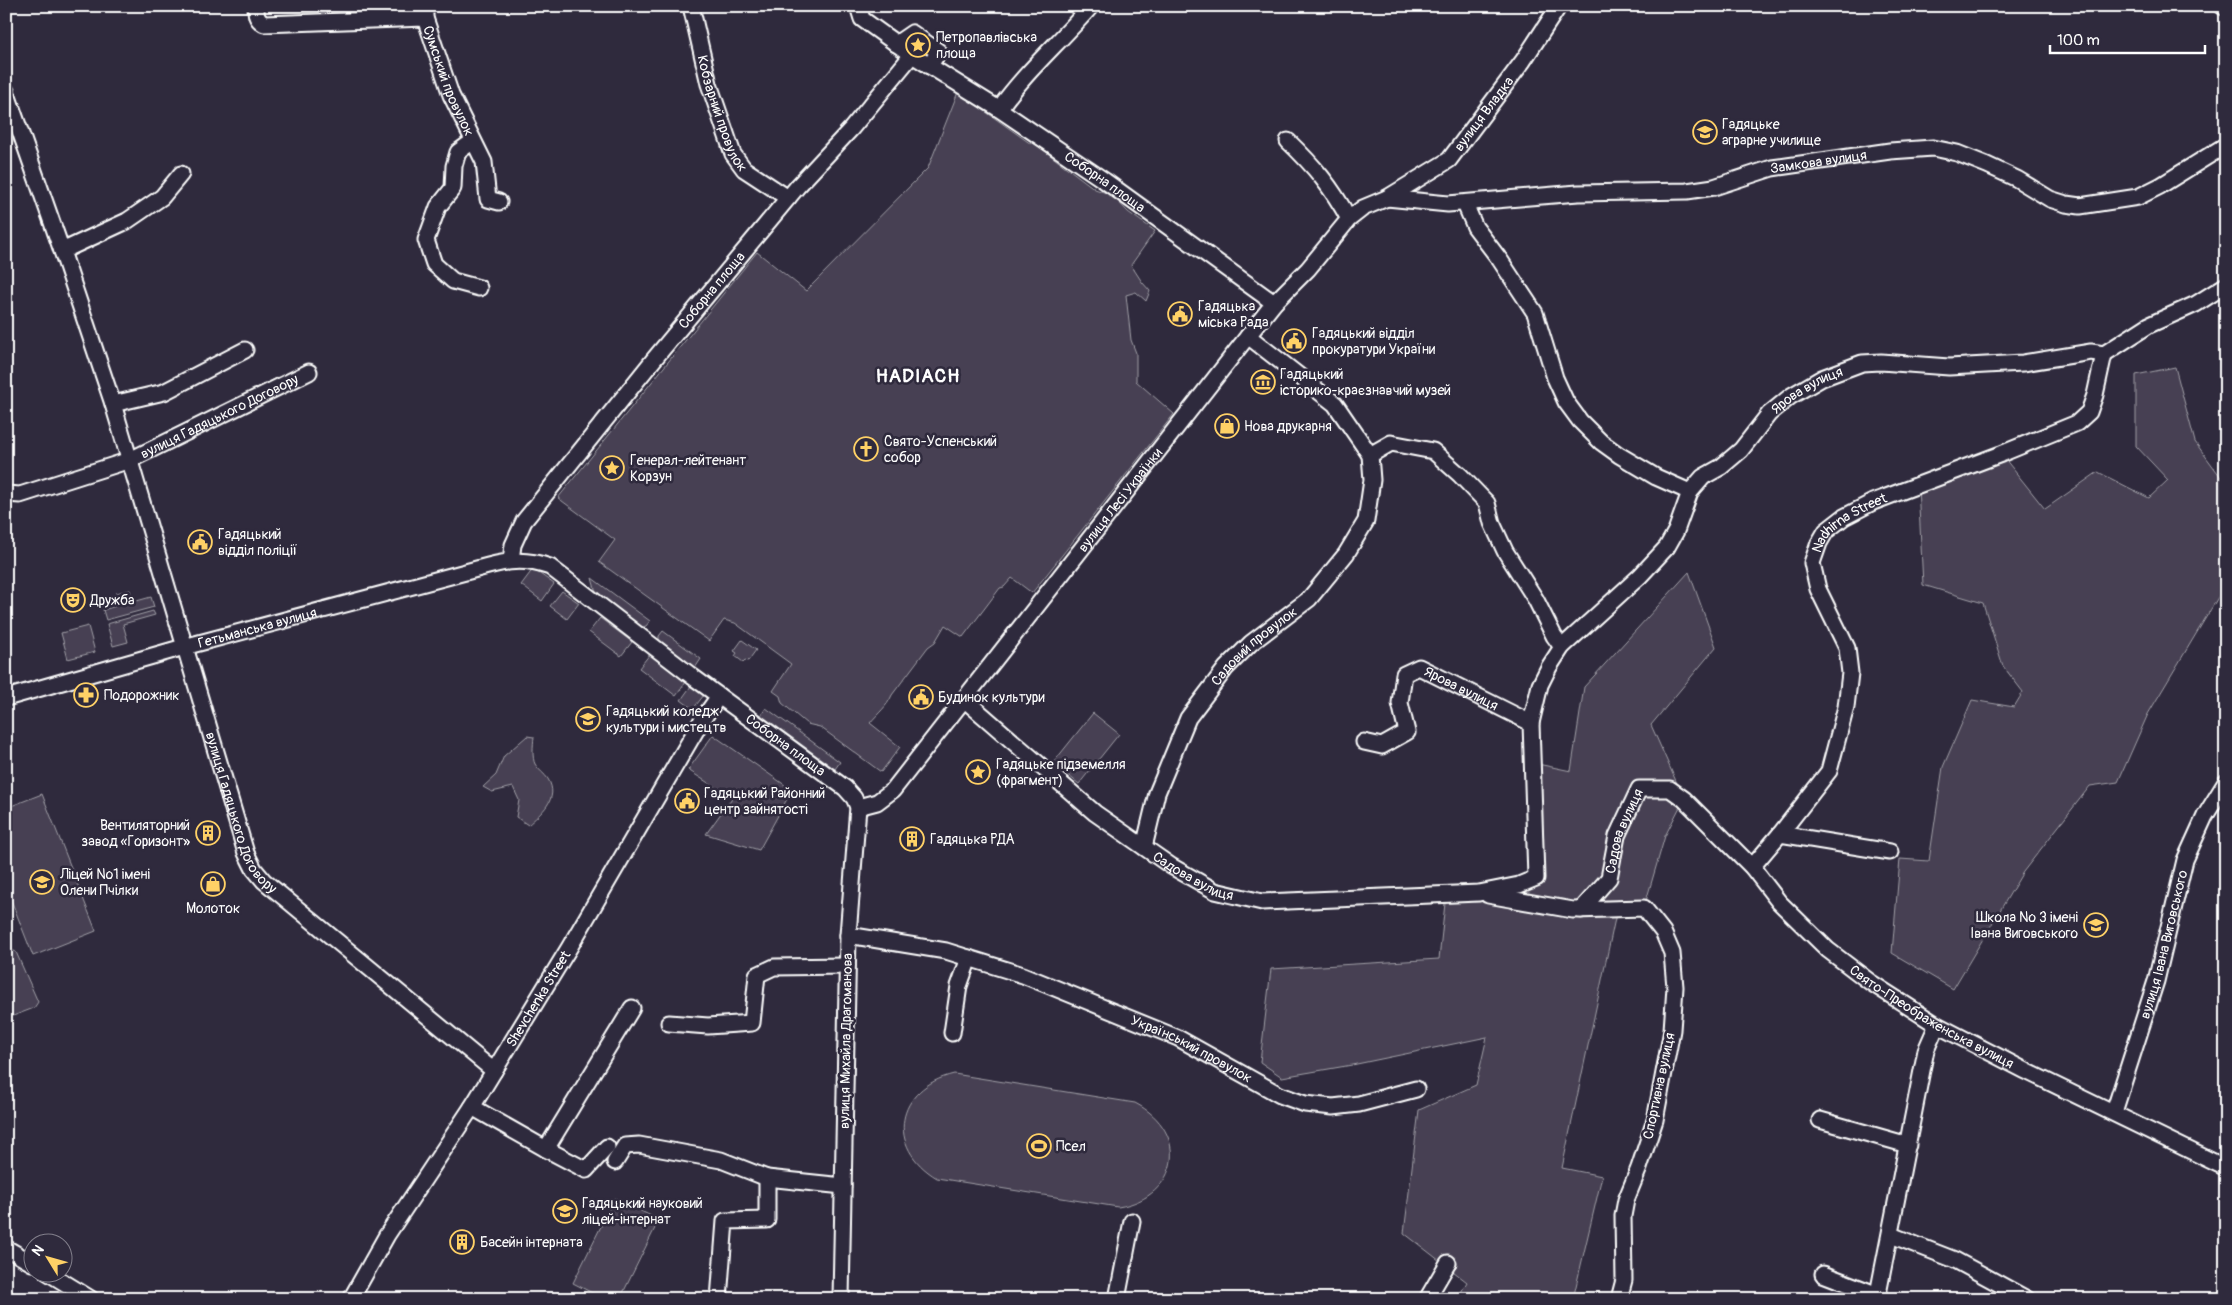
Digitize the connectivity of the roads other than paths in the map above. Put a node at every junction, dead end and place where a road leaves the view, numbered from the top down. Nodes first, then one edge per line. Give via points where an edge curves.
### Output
1 (256, 6) edge
2 (858, 6) edge
3 (1091, 6) edge
4 (1559, 6) edge
5 (696, 7) edge
6 (425, 12) edge
7 (896, 44) junction
8 (912, 55) junction
9 (929, 66) junction
10 (6, 91) edge
11 (999, 108) junction
12 (473, 141) junction
13 (1288, 141) dead end
14 (2226, 145) edge
15 (181, 174) dead end
16 (788, 198) junction
17 (1387, 198) junction
18 (499, 202) dead end
19 (1465, 204) junction
20 (1349, 219) junction
21 (62, 251) junction
22 (2226, 285) edge
23 (479, 288) dead end
24 (1274, 304) junction
25 (1248, 336) junction
26 (245, 350) dead end
27 (2104, 354) junction
28 (309, 372) dead end
29 (112, 404) junction
30 (1370, 455) junction
31 (130, 460) junction
32 (1690, 492) junction
33 (6, 494) edge
34 (511, 560) junction
35 (184, 647) junction
36 (1562, 647) junction
37 (719, 696) junction
38 (6, 698) edge
39 (964, 699) junction
40 (1531, 723) junction
41 (1364, 742) dead end
42 (2226, 782) edge
43 (1684, 799) joint
44 (858, 807) junction
45 (1780, 834) junction
46 (1144, 847) junction
47 (1890, 852) dead end
48 (1752, 867) junction
49 (1536, 878) joint
50 (1479, 893) junction
51 (1644, 908) joint
52 (1581, 910) junction
53 (848, 935) junction
54 (969, 958) junction
55 (847, 966) junction
56 (632, 1008) dead end
57 (668, 1023) dead end
58 (1937, 1025) junction
59 (952, 1033) dead end
60 (494, 1071) junction
61 (1416, 1089) dead end
62 (472, 1107) junction
63 (2114, 1112) junction
64 (1820, 1120) dead end
65 (1908, 1145) junction
66 (607, 1147) dead end
67 (546, 1150) junction
68 (615, 1162) dead end
69 (2226, 1168) edge
70 (767, 1178) junction
71 (843, 1186) junction
72 (1132, 1221) dead end
73 (1891, 1235) junction
74 (6, 1248) edge
75 (22, 1257) edge
76 (1448, 1262) dead end
77 (1823, 1274) dead end
78 (64, 1282) edge
79 (1878, 1297) edge
80 (91, 1299) edge
81 (351, 1299) edge
82 (719, 1299) edge
83 (841, 1299) edge
84 (1117, 1299) edge
85 (1427, 1299) edge
86 (1619, 1299) edge
87 (2027, 1299) edge

1 - 6 street, Сумський провулок via 256,16 264,24
2 - 7 street via 862,19
3 - 11 street via 1016,85
4 - 17 street, вулиця Владка via 1449,160
5 - 16 street, Кобзарний провулок via 694,24 732,154 744,169
6 - 12 street, Сумський провулок via 451,95
7 - 8 street
7 - 9 street via 912,33 939,52
8 - 9 street, Соборна площа
8 - 16 street, Соборна площа
9 - 11 street, Соборна площа
10 - 21 street, вулиця Гадяцького Договору
11 - 24 street, Соборна площа
12 - 18 street, Сумський провулок via 484,162 488,199
12 - 23 street, Сумський провулок via 458,152 453,188 438,207 426,240 434,264 453,281
13 - 20 street via 1334,191
14 - 19 street, Замкова вулиця via 2138,197 2080,206 2050,199 1987,165 1933,148 1772,168 1714,187 1687,191 1578,193
15 - 21 street via 162,197 127,221
16 - 34 street, Соборна площа via 524,521 512,545
17 - 19 street, Замкова вулиця
17 - 20 street, вулиця Лесі Українки via 1363,208
19 - 32 street via 1475,227 1535,313 1555,378 1566,402 1580,421 1619,455
20 - 24 street, вулиця Лесі Українки
21 - 29 street, вулиця Гадяцького Договору
22 - 27 street via 2196,304 2149,325
24 - 25 street, вулиця Лесі Українки
25 - 30 street via 1334,404
25 - 39 street, вулиця Лесі Українки
26 - 29 street via 164,392
27 - 32 street, Ярова вулиця via 2091,352 2023,363 1949,367 1862,363 1822,378 1791,396 1770,414 1741,450 1703,477
27 - 45 street, Nadhirna Street via 2096,395 2089,412 2077,423 1873,502 1826,531 1812,563 1818,589 1847,648 1850,673 1846,707 1829,771
28 - 31 street, вулиця Гадяцького Договору
29 - 31 street, вулиця Гадяцького Договору
30 - 36 street via 1391,443 1434,451 1460,474 1487,503 1505,551
30 - 46 street, Садовий провулок via 1372,480 1366,521 1346,554 1309,598 1244,649 1188,718 1157,793
31 - 33 street, вулиця Гадяцького Договору via 20,496
31 - 35 street, вулиця Гадяцького Договору
32 - 36 street, Ярова вулиця via 1667,547
34 - 35 street, Гетьманська вулиця
34 - 37 street, Соборна площа via 531,561 550,567
35 - 38 street, Гетьманська вулиця
35 - 60 street, вулиця Гадяцького Договору via 246,853 254,869 264,882
36 - 40 street, Ярова вулиця via 1540,685
37 - 44 street, Соборна площа via 845,788
37 - 60 street, Shevchenka Street
39 - 44 street, вулиця Лесі Українки via 893,790 877,802
39 - 46 street, Садова вулиця via 1095,813
40 - 41 street, Ярова вулиця via 1419,667 1404,674 1400,703 1407,732 1382,746
40 - 49 street, Ярова вулиця
42 - 63 street, вулиця Івана Виговського via 2205,816 2185,860 2156,981
43 - 48 street, Свято-Преображенська вулиця
43 - 52 street, Садова вулиця via 1670,789 1639,790 1617,836 1609,878
44 - 53 street, вулиця Михайла Драгоманова
45 - 47 street
45 - 48 street, Nadhirna Street
46 - 50 street, Садова вулиця via 1215,891 1262,902
48 - 58 street, Свято-Преображенська вулиця via 1779,902 1828,950 1870,982
49 - 50 street, Садова вулиця
50 - 52 street, Садова вулиця
51 - 52 street, Садова вулиця
51 - 86 street, Спортивна вулиця via 1663,932 1672,953 1676,988 1672,1030 1655,1120 1623,1216 1624,1280
53 - 54 street, Український провулок via 946,951
53 - 55 street, вулиця Михайла Драгоманова
54 - 59 street via 959,986
54 - 61 street, Український провулок via 1023,975 1178,1038 1280,1095 1305,1104 1333,1108
55 - 57 street via 774,966 757,975 752,1023 708,1026
55 - 71 street, вулиця Михайла Драгоманова
56 - 67 street
58 - 63 street, Свято-Преображенська вулиця
58 - 65 street via 1926,1050
60 - 62 street, Shevchenka Street
62 - 67 street
62 - 81 street, Shevchenka Street via 387,1236
63 - 69 street, Свято-Преображенська вулиця
64 - 65 street
65 - 73 street
66 - 67 street via 586,1170
68 - 70 street via 625,1146 639,1145 720,1160
70 - 71 street
70 - 82 street via 767,1220 725,1221
71 - 83 street, вулиця Михайла Драгоманова
72 - 84 street
73 - 79 street
73 - 87 street via 1955,1260
74 - 75 street
76 - 85 street
77 - 79 street
78 - 80 street

